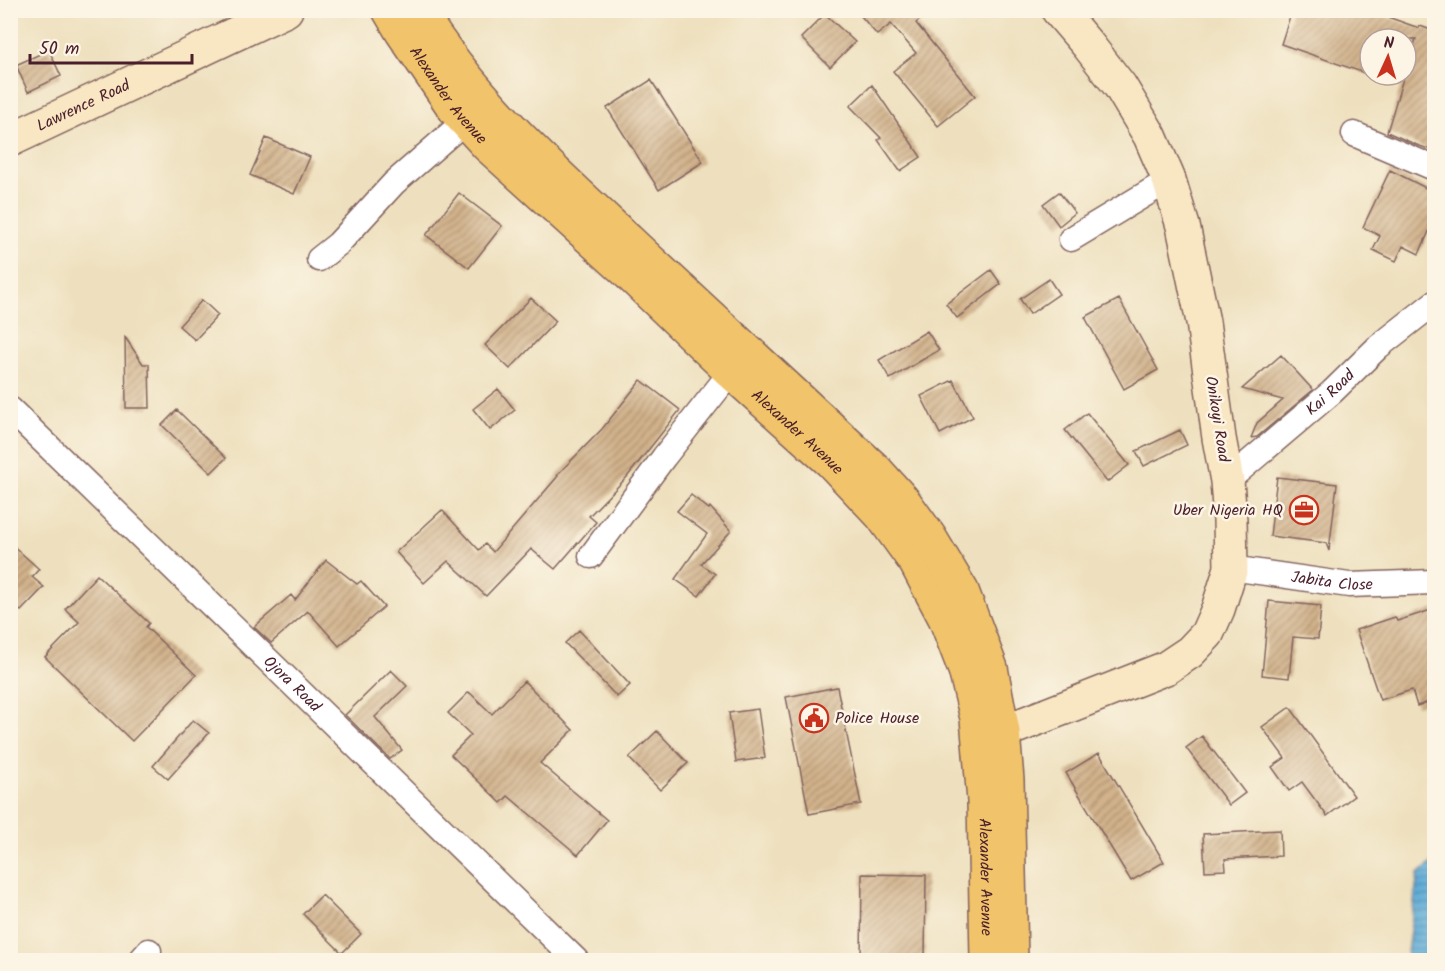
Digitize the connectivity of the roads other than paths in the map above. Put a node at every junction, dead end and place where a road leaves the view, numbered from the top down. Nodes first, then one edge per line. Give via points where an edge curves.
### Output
1 (286, 10) edge
2 (389, 10) edge
3 (418, 10) edge
4 (1058, 10) edge
5 (465, 122) junction
6 (1354, 134) dead end
7 (10, 140) edge
8 (1434, 168) edge
9 (1169, 180) junction
10 (1071, 239) dead end
11 (319, 259) dead end
12 (1434, 303) edge
13 (731, 372) junction
14 (10, 409) edge
15 (1227, 481) junction
16 (591, 556) dead end
17 (1231, 568) junction
18 (1434, 582) edge
19 (1004, 732) junction
20 (576, 960) edge
21 (987, 960) edge
22 (1011, 960) edge

1 - 7 street, Lawrence Road
2 - 5 main road, Alexander Avenue
3 - 19 main road, Alexander Avenue via 465,76 509,127 876,470 903,500 962,591 991,668
4 - 9 street, Onikoyi Road via 1120,86 1150,136
5 - 11 street via 394,183
5 - 13 main road, Alexander Avenue
6 - 8 street
9 - 10 street
9 - 15 street, Onikoyi Road via 1203,322
12 - 15 street, Kai Road via 1378,347 1332,392
13 - 16 street
13 - 21 main road, Alexander Avenue via 830,461 882,516 916,563 945,618 965,670 977,718 984,801
14 - 20 street, Ojora Road
15 - 17 street, Onikoyi Road
17 - 18 street, Jabita Close via 1349,585
17 - 19 street, Onikoyi Road via 1207,634 1190,652 1166,668
19 - 22 main road, Alexander Avenue

